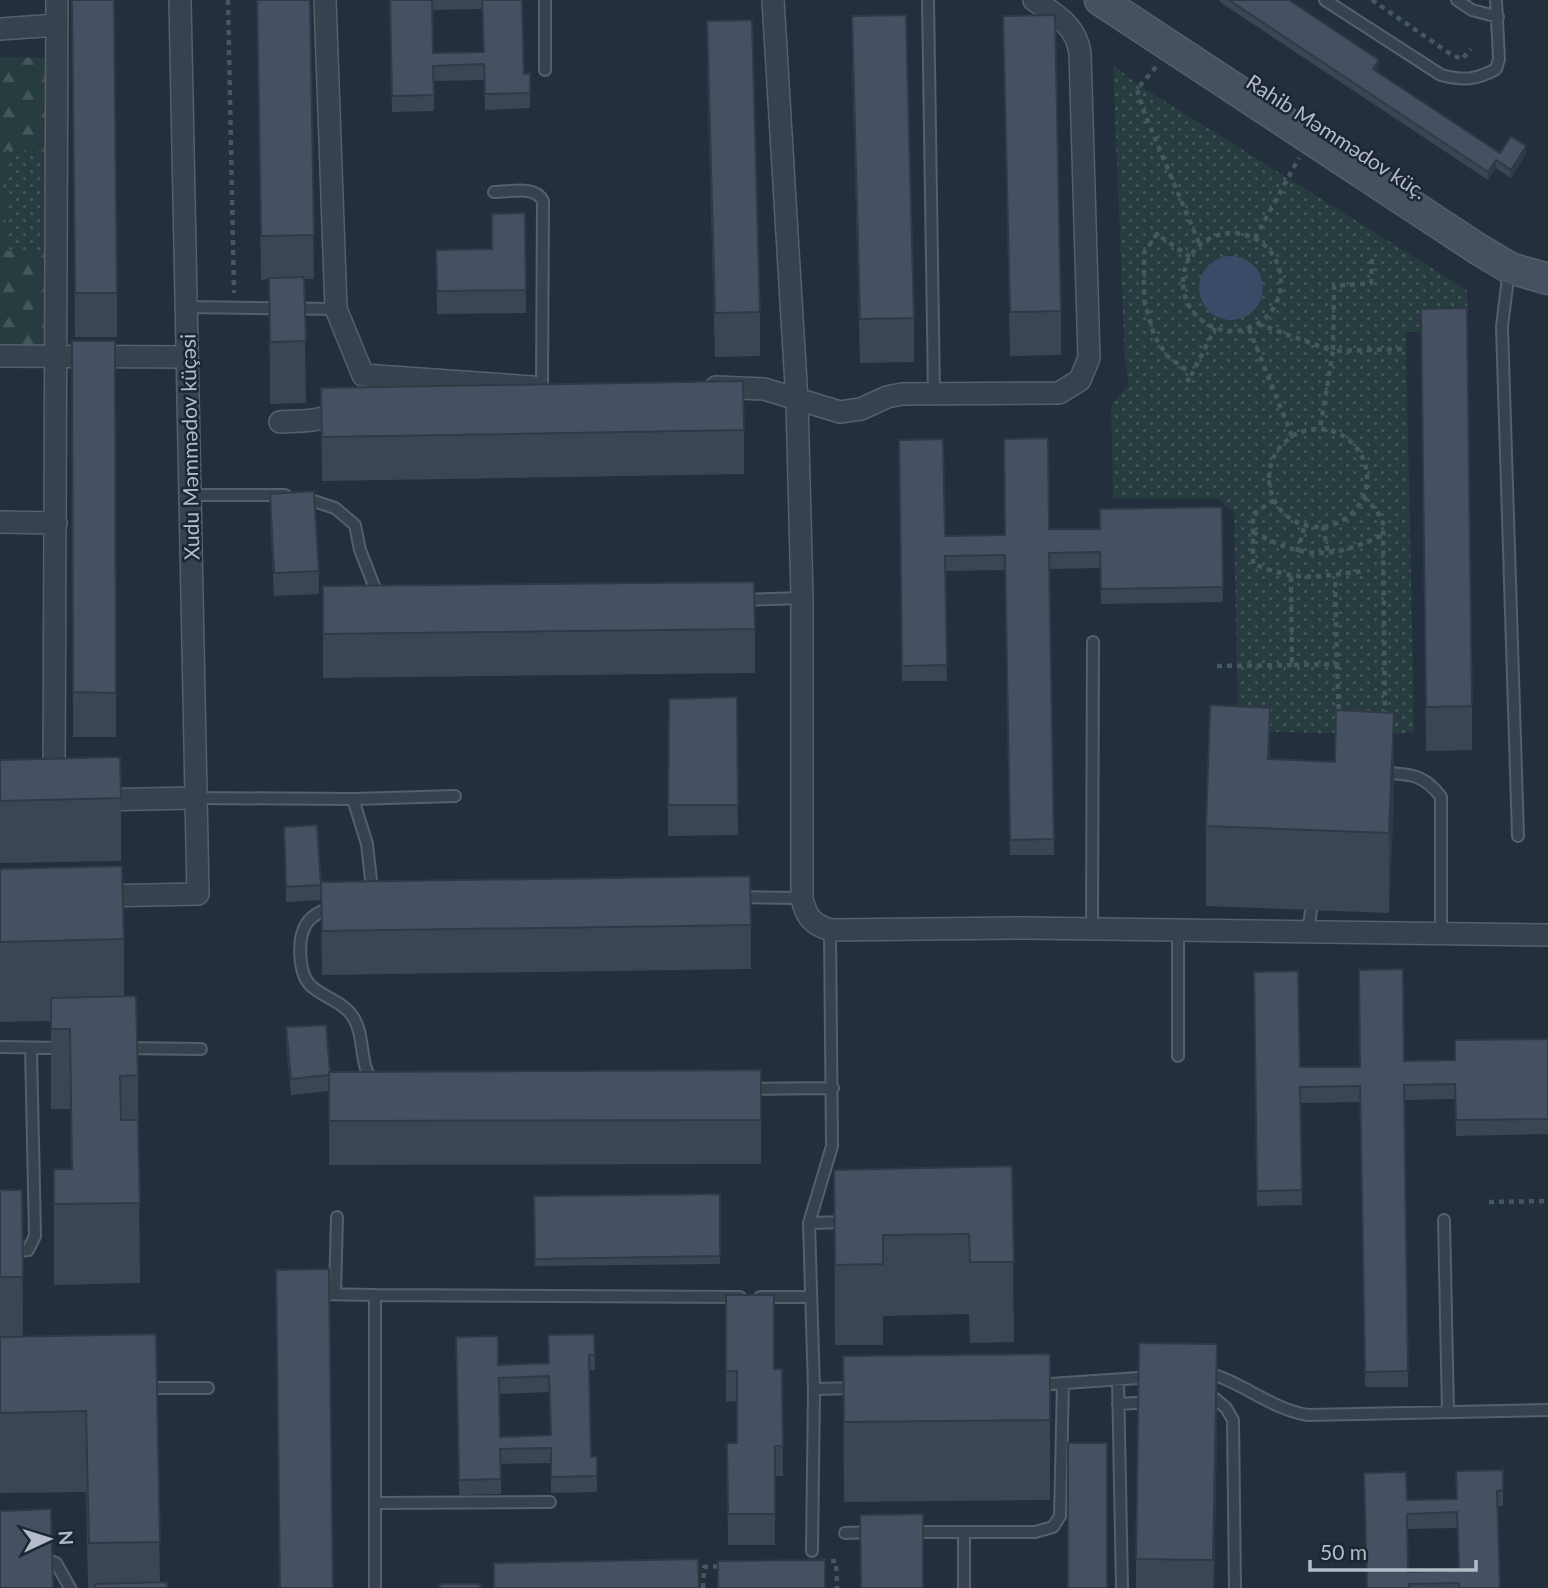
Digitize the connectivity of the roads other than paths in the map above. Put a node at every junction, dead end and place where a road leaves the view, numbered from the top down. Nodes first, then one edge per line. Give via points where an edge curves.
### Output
1 (57, 0) edge
2 (180, 0) edge
3 (325, 0) edge
4 (545, 0) edge
5 (773, 0) edge
6 (928, 0) edge
7 (1034, 0) edge
8 (1100, 0) edge
9 (1130, 0) edge
10 (1325, 0) edge
11 (1457, 0) edge
12 (1496, 0) edge
13 (1497, 18) junction
14 (57, 25) junction
15 (0, 29) edge
16 (545, 70) dead end
17 (494, 192) dead end
18 (1513, 259) junction
19 (1548, 263) edge
20 (1548, 279) edge
21 (187, 307) junction
22 (336, 309) junction
23 (57, 355) junction
24 (0, 356) edge
25 (186, 357) junction
26 (363, 375) junction
27 (694, 387) edge
28 (552, 388) joint
29 (934, 392) junction
30 (797, 401) junction
31 (279, 422) dead end
32 (189, 495) junction
33 (0, 522) edge
34 (56, 523) junction
35 (802, 598) junction
36 (733, 600) edge
37 (390, 601) edge
38 (1093, 642) dead end
39 (1375, 772) edge
40 (455, 796) dead end
41 (196, 798) junction
42 (354, 799) junction
43 (1518, 836) dead end
44 (372, 889) junction
45 (391, 893) edge
46 (361, 894) edge
47 (79, 896) edge
48 (720, 897) edge
49 (802, 898) junction
50 (350, 899) edge
51 (1311, 910) dead end
52 (1092, 929) junction
53 (830, 930) junction
54 (1178, 930) junction
55 (1308, 933) junction
56 (1548, 935) edge
57 (1441, 936) junction
58 (0, 1048) edge
59 (31, 1048) junction
60 (83, 1048) edge
61 (110, 1048) edge
62 (201, 1049) dead end
63 (1178, 1056) dead end
64 (832, 1088) junction
65 (737, 1089) edge
66 (387, 1090) edge
67 (337, 1217) dead end
68 (1444, 1220) dead end
69 (862, 1222) edge
70 (809, 1223) junction
71 (0, 1253) edge
72 (310, 1294) edge
73 (335, 1294) junction
74 (375, 1294) junction
75 (809, 1297) junction
76 (1192, 1373) edge
77 (1167, 1376) edge
78 (1118, 1380) junction
79 (1063, 1384) junction
80 (1021, 1385) edge
81 (125, 1387) edge
82 (208, 1388) dead end
83 (869, 1388) edge
84 (814, 1389) junction
85 (1187, 1400) edge
86 (1159, 1401) edge
87 (1118, 1404) junction
88 (1548, 1410) edge
89 (1448, 1412) junction
90 (550, 1502) dead end
91 (375, 1503) junction
92 (885, 1532) edge
93 (898, 1532) edge
94 (964, 1532) junction
95 (845, 1533) dead end
96 (34, 1556) edge
97 (811, 1556) road end
98 (70, 1588) edge
99 (375, 1588) edge
100 (964, 1588) edge
101 (1122, 1588) edge
102 (1235, 1588) edge

1 - 14 street
2 - 21 street, Xudu Məmmədov küçəsi
3 - 22 street
4 - 16 lane
5 - 30 street
6 - 29 lane
7 - 29 street via 1070,25 1078,37 1089,358 1080,380 1059,393
8 - 18 main road via 1309,138
9 - 18 main road, Rahib Məmmədov küç.
10 - 13 lane via 1441,75 1460,80 1477,79 1496,69
11 - 13 lane
12 - 13 lane
14 - 15 street
14 - 23 street
17 - 28 lane via 532,191 543,201
18 - 19 main road, Rahib Məmmədov küç.
18 - 20 main road
18 - 43 lane via 1502,326
21 - 22 lane
21 - 25 street, Xudu Məmmədov küçəsi
22 - 26 street
23 - 24 street
23 - 25 street
23 - 34 street
25 - 32 street, Xudu Məmmədov küçəsi
26 - 28 street
26 - 31 street via 335,415
27 - 30 street via 756,388
29 - 30 street via 887,397 861,409 840,412
30 - 35 street
32 - 37 lane via 294,495 335,508 355,525 378,596
32 - 41 street, Xudu Məmmədov küçəsi
33 - 34 street
34 - 41 street via 47,801
35 - 36 lane
35 - 49 street
38 - 52 lane
39 - 57 lane via 1415,774 1430,781 1441,797
40 - 42 lane
41 - 42 lane
41 - 47 street, Xudu Məmmədov küçəsi via 198,894
42 - 44 lane via 367,845
44 - 45 lane
44 - 46 lane
48 - 49 lane
49 - 53 street via 810,920
50 - 66 lane via 316,914 306,924 301,937 302,967 308,982 352,1015 370,1079
51 - 55 lane
52 - 53 street
52 - 54 street
53 - 64 lane
54 - 55 street
54 - 63 lane
55 - 57 street
56 - 57 street
58 - 59 lane
59 - 60 lane
59 - 71 lane via 35,1236 28,1250
61 - 62 lane
64 - 65 lane
64 - 70 lane via 832,1146
67 - 73 lane
68 - 89 lane
69 - 70 lane
70 - 75 lane
72 - 73 lane
73 - 74 lane
74 - 75 lane
74 - 91 lane
75 - 84 lane
76 - 89 lane via 1230,1379 1286,1412
77 - 78 lane
78 - 79 lane
78 - 87 lane
79 - 80 lane
79 - 94 lane via 1057,1523 1035,1532
81 - 82 lane
83 - 84 lane
84 - 97 lane
85 - 102 lane via 1214,1398 1233,1420
86 - 87 lane
87 - 101 lane
88 - 89 lane
90 - 91 lane
91 - 99 lane
92 - 95 lane
93 - 94 lane
94 - 100 lane
96 - 98 lane via 56,1563

